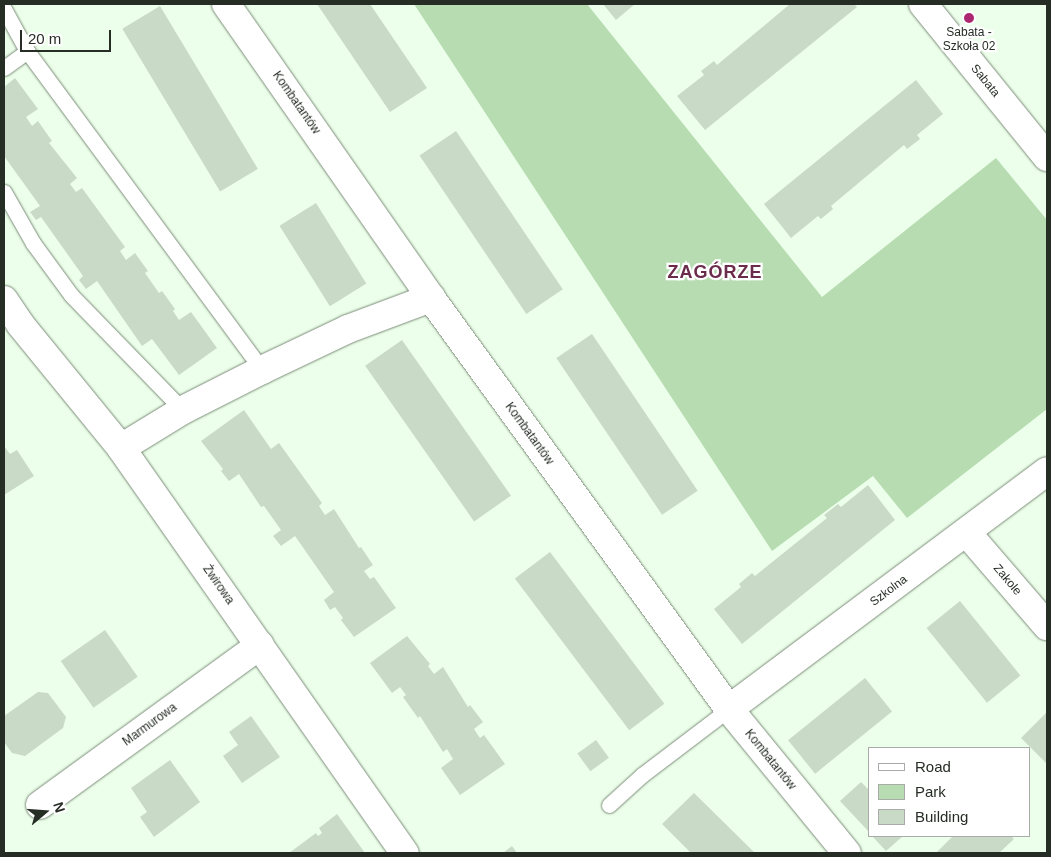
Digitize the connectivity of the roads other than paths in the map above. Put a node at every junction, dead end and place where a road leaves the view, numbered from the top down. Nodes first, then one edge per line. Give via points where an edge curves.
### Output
1 (226, 4) edge
2 (923, 4) edge
3 (4, 9) edge
4 (27, 51) junction
5 (4, 68) edge
6 (1047, 158) edge
7 (4, 192) edge
8 (431, 298) junction
9 (4, 300) edge
10 (12, 330) edge
11 (262, 370) junction
12 (183, 410) junction
13 (121, 448) junction
14 (1047, 471) edge
15 (968, 533) junction
16 (1047, 626) edge
17 (260, 645) junction
18 (729, 709) junction
19 (40, 805) dead end
20 (609, 805) dead end
21 (405, 853) edge
22 (847, 853) edge

1 - 8 street, Kombatantów
2 - 6 street, Sabata
3 - 4 lane
4 - 5 lane
4 - 11 lane
7 - 12 lane via 33,244 71,295
8 - 11 street via 348,329
8 - 18 street, Kombatantów
9 - 10 street, Żwirowa
10 - 13 street, Żwirowa
11 - 12 street
12 - 13 street
13 - 17 street, Żwirowa
14 - 15 street, Szkolna
15 - 16 street, Zakole
15 - 18 street, Szkolna
17 - 19 street, Marmurowa
17 - 21 street, Żwirowa
18 - 20 lane via 642,775
18 - 22 street, Kombatantów

